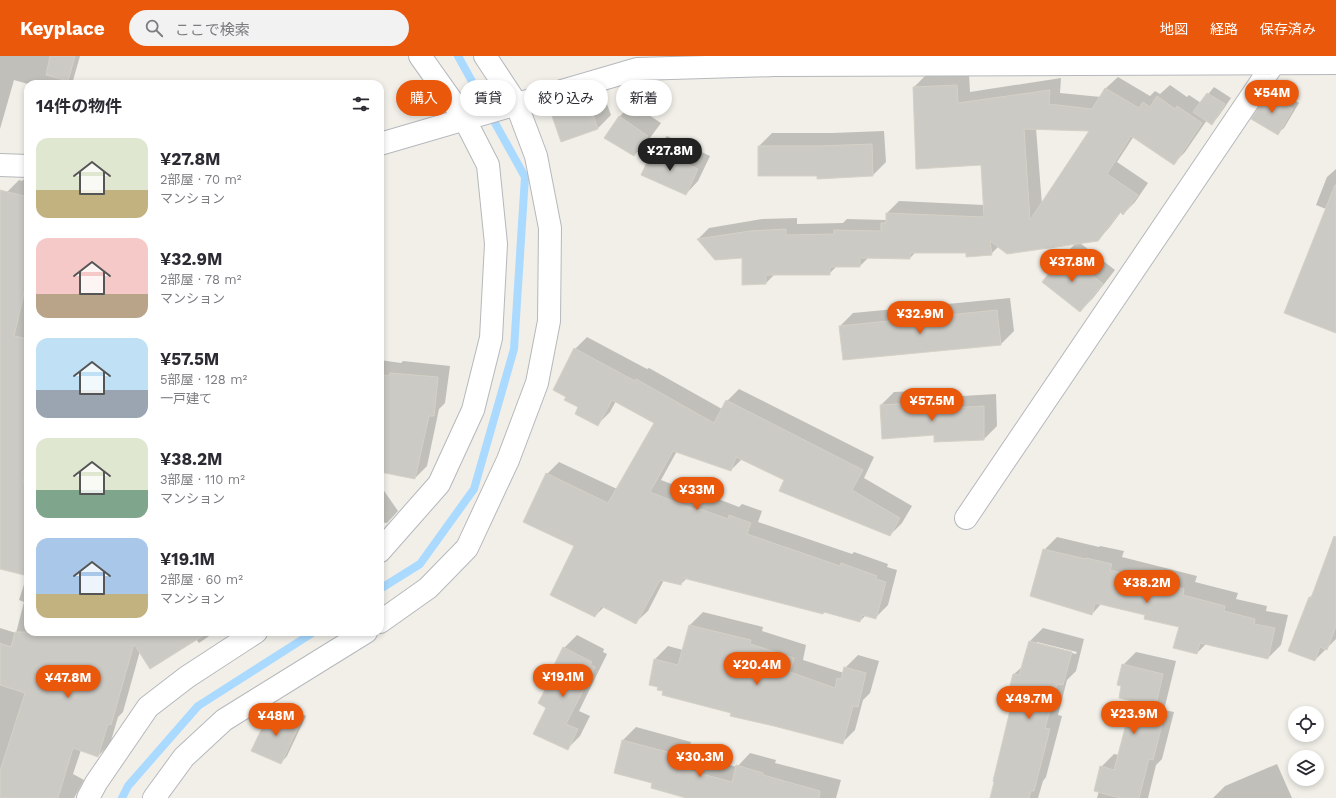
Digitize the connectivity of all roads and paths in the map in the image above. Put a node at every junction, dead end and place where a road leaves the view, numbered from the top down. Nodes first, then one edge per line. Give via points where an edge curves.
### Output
1 (420, 56) edge
2 (485, 56) edge
3 (1017, 60) edge
4 (1276, 60) edge
5 (1336, 63) edge
6 (501, 80) edge
7 (516, 103) joint
8 (471, 116) edge
9 (464, 118) junction
10 (384, 143) edge
11 (0, 165) edge
12 (24, 166) edge
13 (966, 518) dead end
14 (384, 546) edge
15 (384, 619) edge
16 (250, 636) edge
17 (360, 636) edge
18 (88, 798) edge
19 (154, 798) edge

1 - 9 street
2 - 6 street
3 - 4 street
3 - 7 street via 637,69
4 - 5 street
4 - 13 street
7 - 15 street via 536,156 550,228 549,321 538,383 508,460 467,548 428,588
8 - 9 street
9 - 10 street
9 - 14 street via 488,165 496,244 491,338 473,410 439,484
11 - 12 street
16 - 18 street via 186,677 148,707
17 - 19 street via 224,720 184,757

